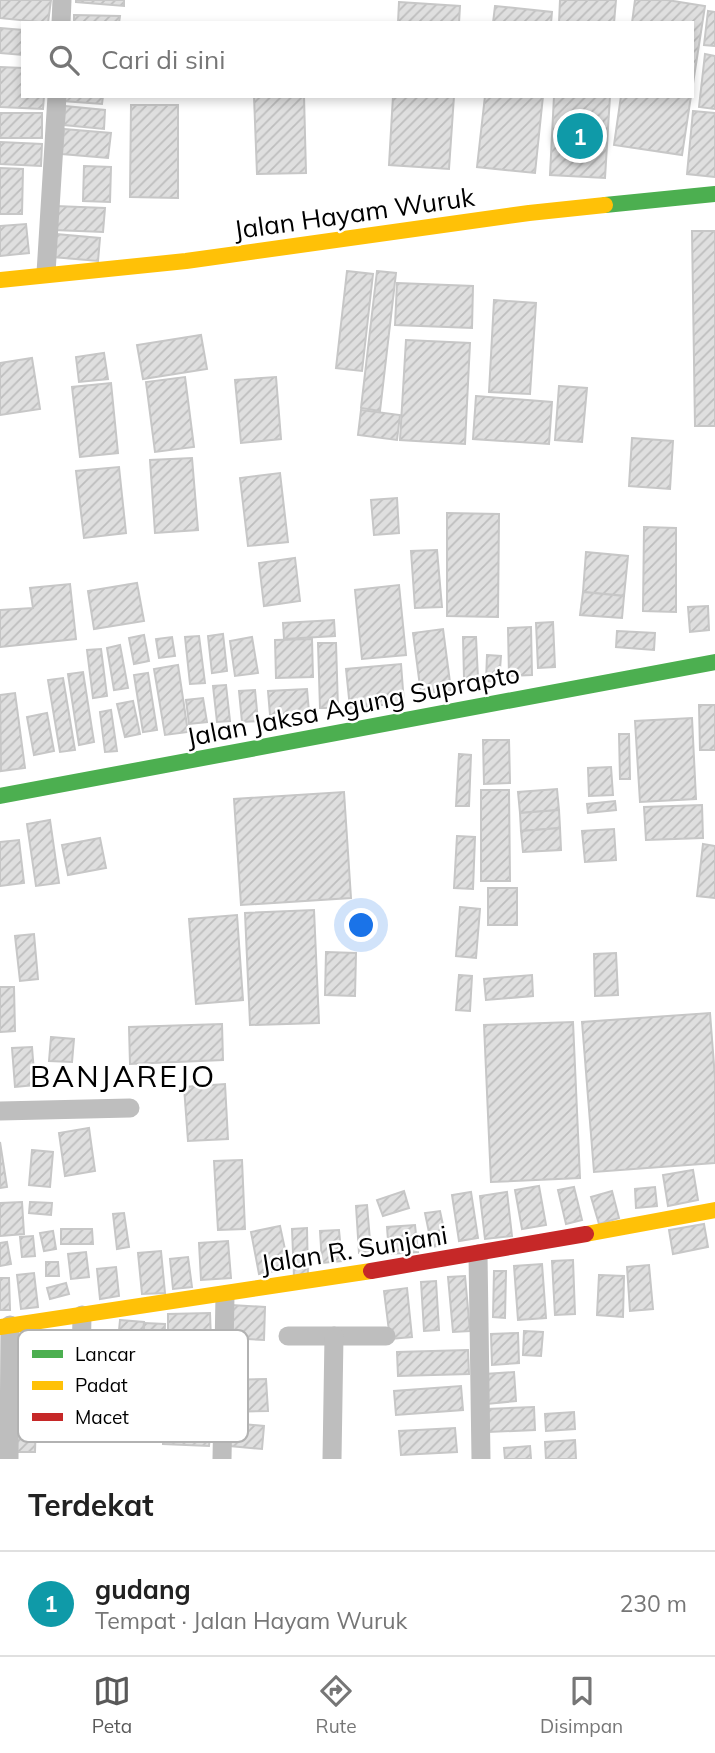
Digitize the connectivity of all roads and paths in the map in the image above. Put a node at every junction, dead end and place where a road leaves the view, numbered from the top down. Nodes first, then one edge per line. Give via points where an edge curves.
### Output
1 (62, 0) edge
2 (61, 21) edge
3 (57, 98) edge
4 (715, 194) edge
5 (46, 273) junction
6 (0, 280) edge
7 (715, 662) edge
8 (0, 796) edge
9 (130, 1108) dead end
10 (0, 1111) edge
11 (715, 1210) edge
12 (478, 1254) junction
13 (225, 1295) junction
14 (82, 1315) junction
15 (5, 1326) edge
16 (82, 1330) edge
17 (224, 1330) edge
18 (288, 1336) dead end
19 (334, 1336) junction
20 (386, 1336) dead end
21 (9, 1459) edge
22 (332, 1459) edge
23 (481, 1459) edge

1 - 2 street
3 - 5 street
4 - 5 street, Jalan Hayam Wuruk via 529,214 186,261
5 - 6 street, Jalan Hayam Wuruk
7 - 8 street, Jalan Jaksa Agung Suprapto
9 - 10 street
11 - 12 street, Jalan R. Sunjani
12 - 13 street, Jalan R. Sunjani
12 - 23 street
13 - 14 street, Jalan R. Sunjani
13 - 17 street
14 - 15 street, Jalan R. Sunjani
14 - 16 street
15 - 21 street
18 - 19 street
19 - 20 street
19 - 22 street

